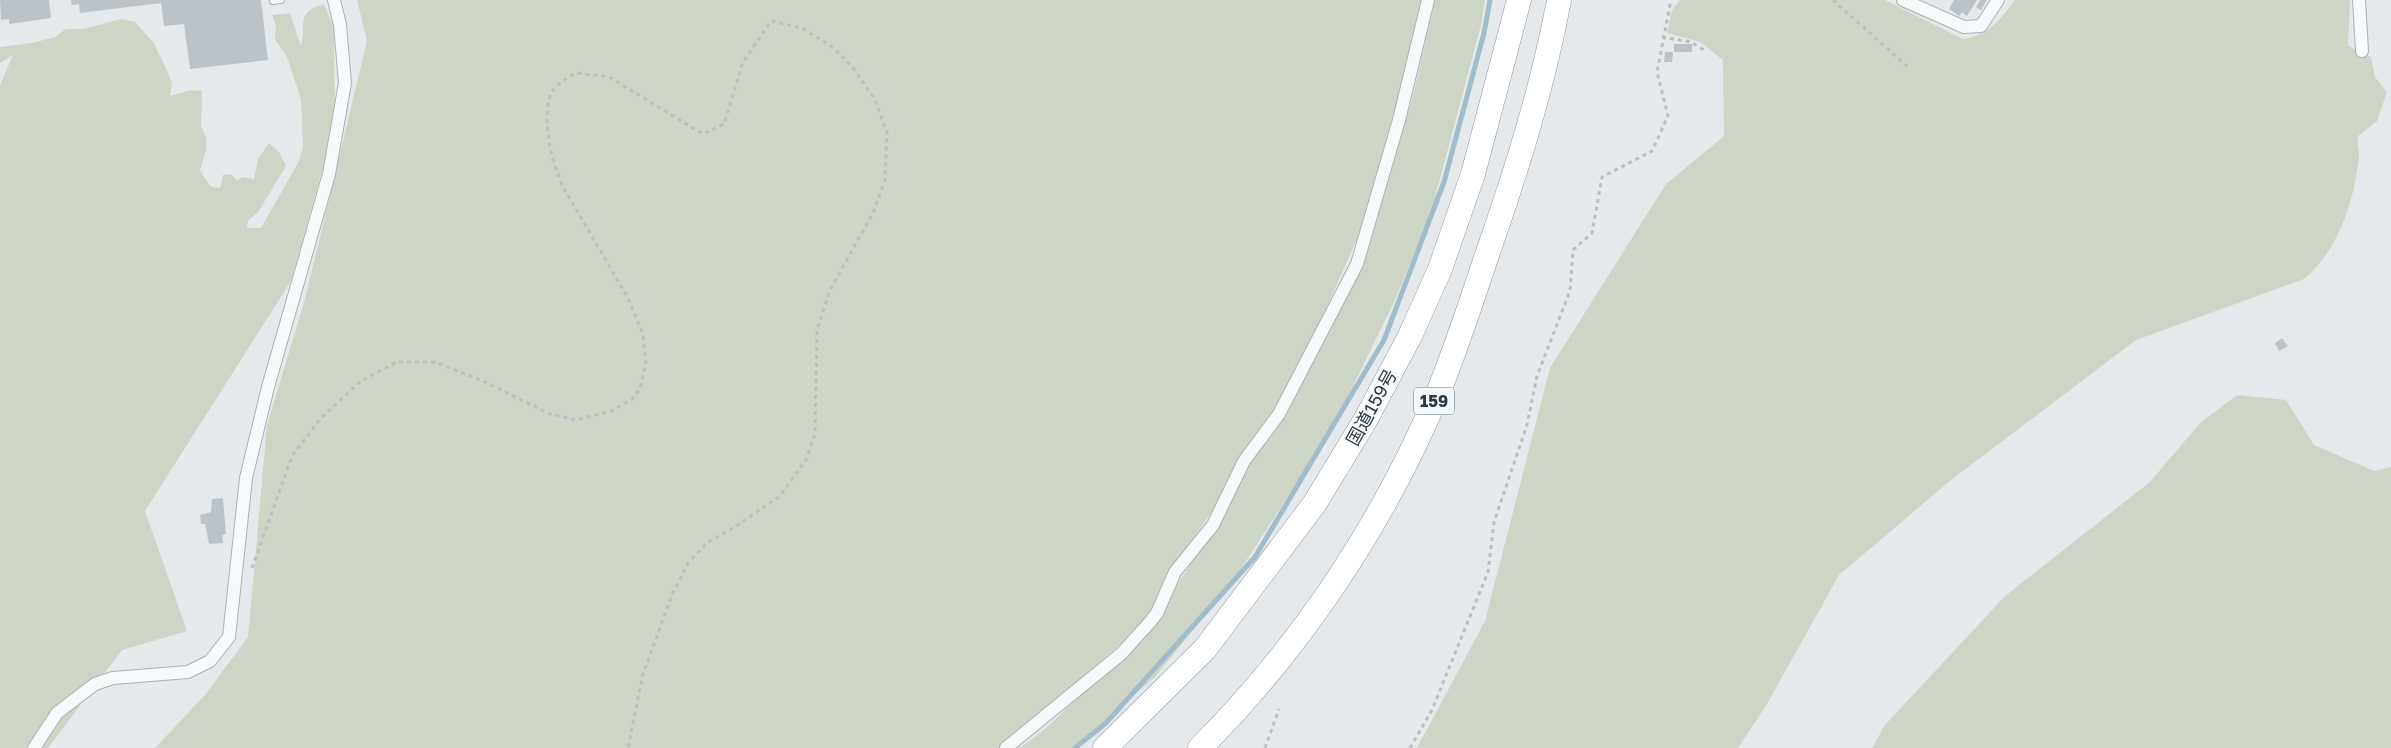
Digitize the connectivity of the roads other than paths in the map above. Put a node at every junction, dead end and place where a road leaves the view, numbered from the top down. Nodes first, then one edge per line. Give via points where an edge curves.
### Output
1 (281, 0) edge
2 (334, 0) edge
3 (1428, 0) edge
4 (1506, 0) edge
5 (1519, 0) edge
6 (1903, 0) edge
7 (1998, 0) edge
8 (2359, 0) edge
9 (273, 1) edge
10 (1559, 2) edge
11 (2362, 51) dead end
12 (1473, 174) junction
13 (34, 748) edge
14 (1006, 748) edge
15 (1105, 748) edge
16 (1200, 748) edge

1 - 9 lane
2 - 13 street via 340,25 344,82 329,174 268,387 246,478 230,637 210,661 188,672 113,678 95,684 57,713
3 - 14 street via 1399,120 1357,264 1279,414 1244,461 1216,520 1175,572 1150,622 1121,654
4 - 12 highway
5 - 12 highway, 国道159号
6 - 7 street via 1964,27 1981,26
8 - 11 street
10 - 16 highway, 159 via 1516,172 1440,388 1412,449 1352,559 1293,643
12 - 15 highway, 国道159号 via 1440,269 1410,336 1366,419 1315,503 1205,649

